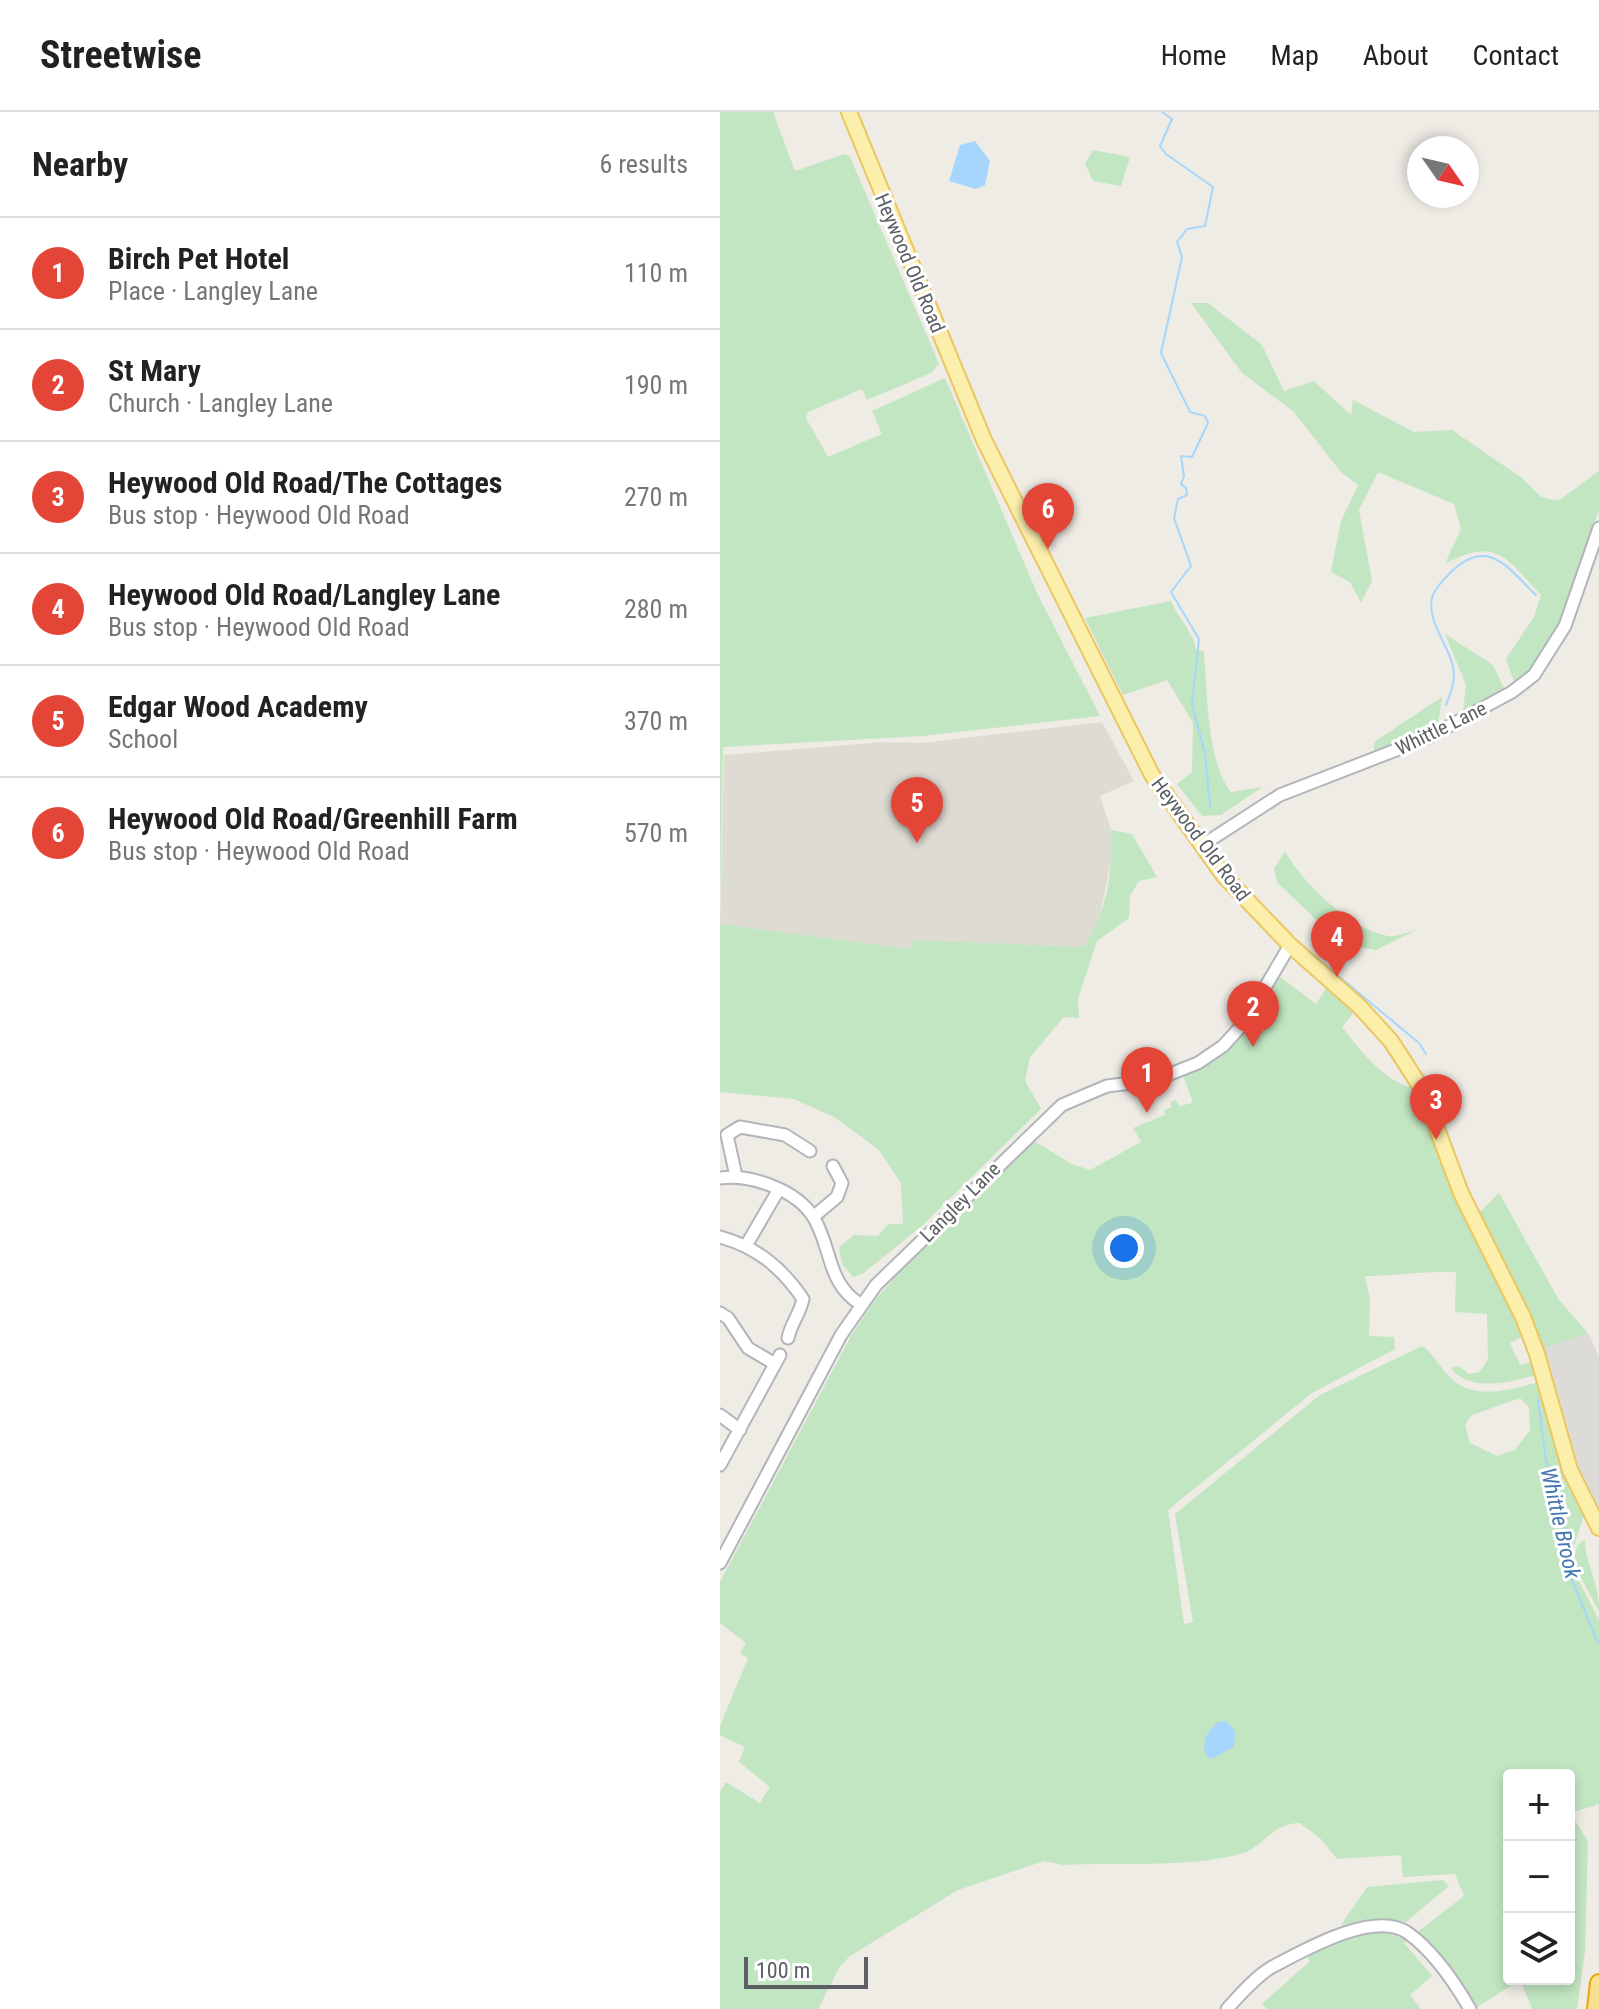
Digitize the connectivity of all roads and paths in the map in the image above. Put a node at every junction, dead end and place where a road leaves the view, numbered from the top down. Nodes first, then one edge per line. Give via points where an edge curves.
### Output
1 (849, 112) edge
2 (1599, 528) edge
3 (1201, 846) junction
4 (1290, 945) junction
5 (810, 1151) dead end
6 (833, 1166) dead end
7 (736, 1176) junction
8 (720, 1178) edge
9 (779, 1189) junction
10 (813, 1217) junction
11 (720, 1237) edge
12 (747, 1244) junction
13 (860, 1304) junction
14 (720, 1313) edge
15 (788, 1338) dead end
16 (720, 1415) edge
17 (740, 1430) junction
18 (720, 1465) edge
19 (1599, 1528) edge
20 (720, 1563) edge
21 (1599, 1983) edge
22 (1227, 2009) edge
23 (1470, 2009) edge
24 (1596, 2009) edge

1 - 3 main road, Heywood Old Road via 984,440 1119,715
2 - 3 street, Whittle Lane via 1565,626 1534,675 1427,738 1270,800
3 - 4 main road, Heywood Old Road
4 - 13 street, Langley Lane via 1244,1023 1223,1046 1198,1063 1155,1080 1107,1086 1062,1105
4 - 19 main road, Heywood Old Road via 1359,1006 1391,1041 1422,1089 1461,1193 1537,1354 1570,1470
5 - 7 street via 785,1135 740,1127 727,1135
6 - 10 street via 842,1183 837,1197
7 - 8 street
7 - 9 street
9 - 10 street
9 - 12 street
10 - 13 street via 837,1283
11 - 12 street
12 - 15 street via 783,1273 803,1299
13 - 20 street, Langley Lane
14 - 17 street via 748,1348 777,1359
16 - 17 street
17 - 18 street
21 - 24 highway
22 - 23 street via 1270,1968 1333,1937 1379,1925 1408,1932

